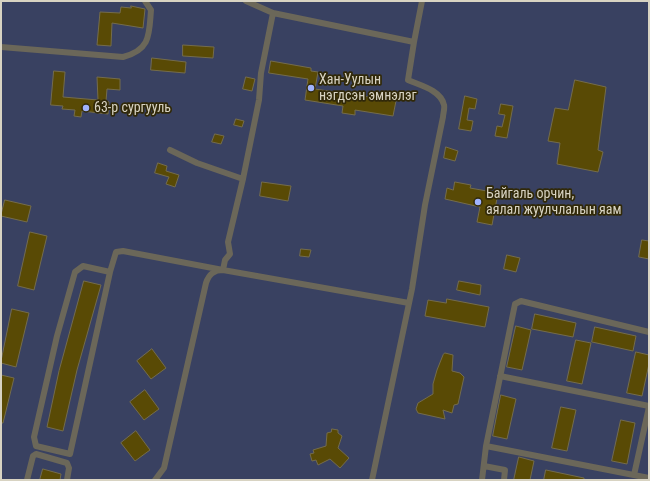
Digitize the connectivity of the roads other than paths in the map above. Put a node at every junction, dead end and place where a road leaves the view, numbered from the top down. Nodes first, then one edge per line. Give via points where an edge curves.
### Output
1 (145, 1) edge
2 (246, 1) edge
3 (422, 1) edge
4 (273, 13) junction
5 (414, 42) junction
6 (1, 47) edge
7 (170, 150) dead end
8 (243, 180) junction
9 (223, 270) junction
10 (110, 272) junction
11 (409, 303) junction
12 (649, 332) edge
13 (500, 376) junction
14 (649, 406) edge
15 (486, 446) junction
16 (484, 466) junction
17 (634, 475) junction
18 (649, 478) edge
19 (27, 480) edge
20 (67, 480) edge
21 (155, 480) edge
22 (372, 480) edge
23 (482, 480) edge
24 (504, 480) edge

1 - 6 street via 152,10 149,34 146,44 134,54 123,57
2 - 4 street
3 - 5 street
4 - 5 street
4 - 8 street
5 - 11 street via 408,80 432,90 444,104
7 - 8 street
8 - 9 street via 228,242 230,254 225,260
9 - 10 street via 123,250 116,252
9 - 11 street
9 - 21 street via 212,273 206,283 164,468
10 - 10 street via 70,454 36,446 34,437 57,336 75,272 83,266
11 - 22 street
12 - 13 street via 521,301 515,304
13 - 14 street
13 - 15 street
14 - 17 street
15 - 16 street
15 - 17 street
16 - 23 street
16 - 24 street via 505,470
17 - 18 street
19 - 20 street via 33,456 36,454 67,463

